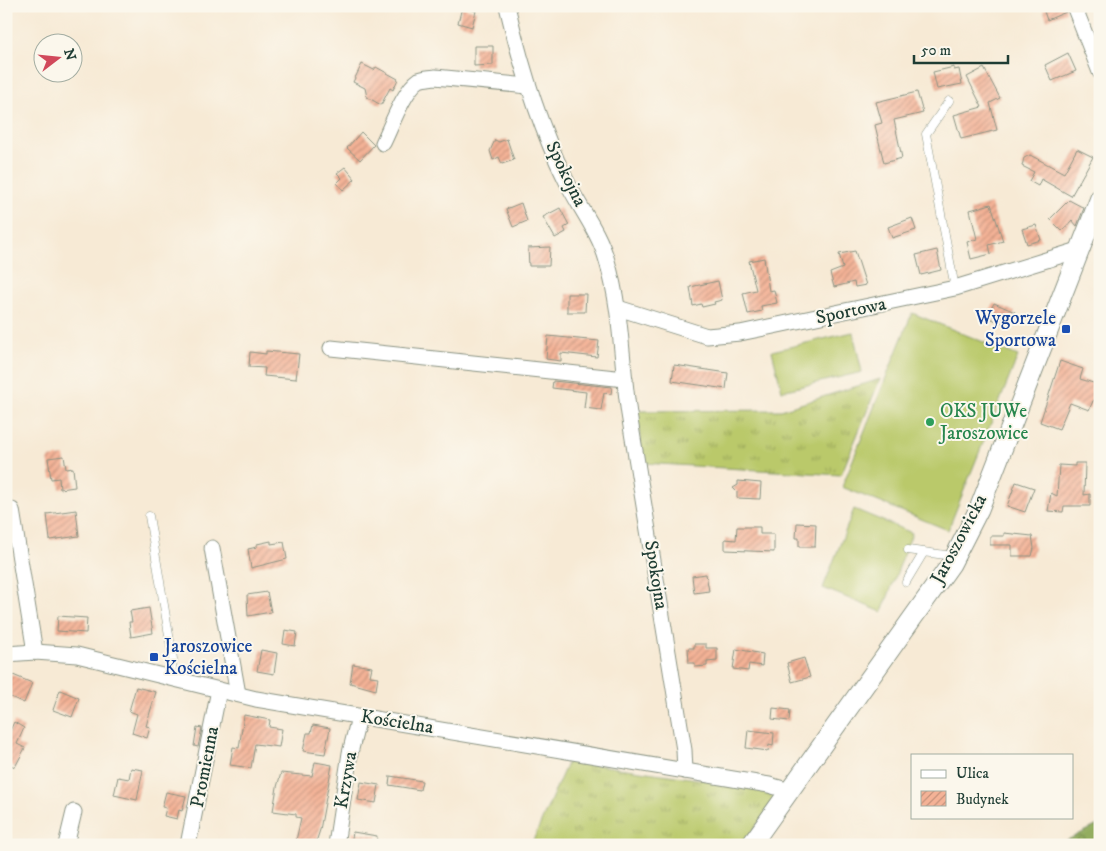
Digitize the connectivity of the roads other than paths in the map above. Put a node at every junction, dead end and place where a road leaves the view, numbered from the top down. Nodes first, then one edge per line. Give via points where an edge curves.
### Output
1 (506, 6) edge
2 (1074, 6) edge
3 (1100, 72) edge
4 (528, 86) junction
5 (950, 100) dead end
6 (383, 143) dead end
7 (1100, 198) edge
8 (1082, 249) junction
9 (955, 288) junction
10 (618, 308) junction
11 (331, 348) dead end
12 (626, 379) junction
13 (12, 510) dead end
14 (149, 516) dead end
15 (212, 548) dead end
16 (908, 550) dead end
17 (924, 552) junction
18 (955, 556) junction
19 (906, 582) dead end
20 (35, 652) junction
21 (6, 654) edge
22 (171, 677) junction
23 (220, 690) junction
24 (238, 694) junction
25 (359, 717) junction
26 (685, 771) junction
27 (790, 791) junction
28 (74, 812) dead end
29 (66, 845) edge
30 (188, 845) edge
31 (336, 845) edge
32 (751, 845) edge

1 - 4 street, Spokojna
2 - 3 street
4 - 6 street via 435,77 421,79 401,105
4 - 10 street, Spokojna via 565,179 607,259
5 - 9 lane via 926,134
7 - 8 street, Jaroszowicka
8 - 9 street, Sportowa
8 - 18 street, Jaroszowicka via 979,509
9 - 10 street, Sportowa via 795,323 707,336
10 - 12 street, Spokojna
11 - 12 street
12 - 26 street, Spokojna
13 - 20 street
14 - 22 lane via 173,660
15 - 24 street
16 - 17 lane
17 - 18 lane
17 - 19 lane
18 - 27 street, Jaroszowicka
20 - 21 street, Kościelna
20 - 22 street, Kościelna via 77,655
22 - 23 street, Kościelna
23 - 24 street, Kościelna
23 - 30 street, Promienna
24 - 25 street, Kościelna
25 - 26 street, Kościelna
25 - 31 street, Krzywa
26 - 27 street, Kościelna
27 - 32 street, Jaroszowicka
28 - 29 street

